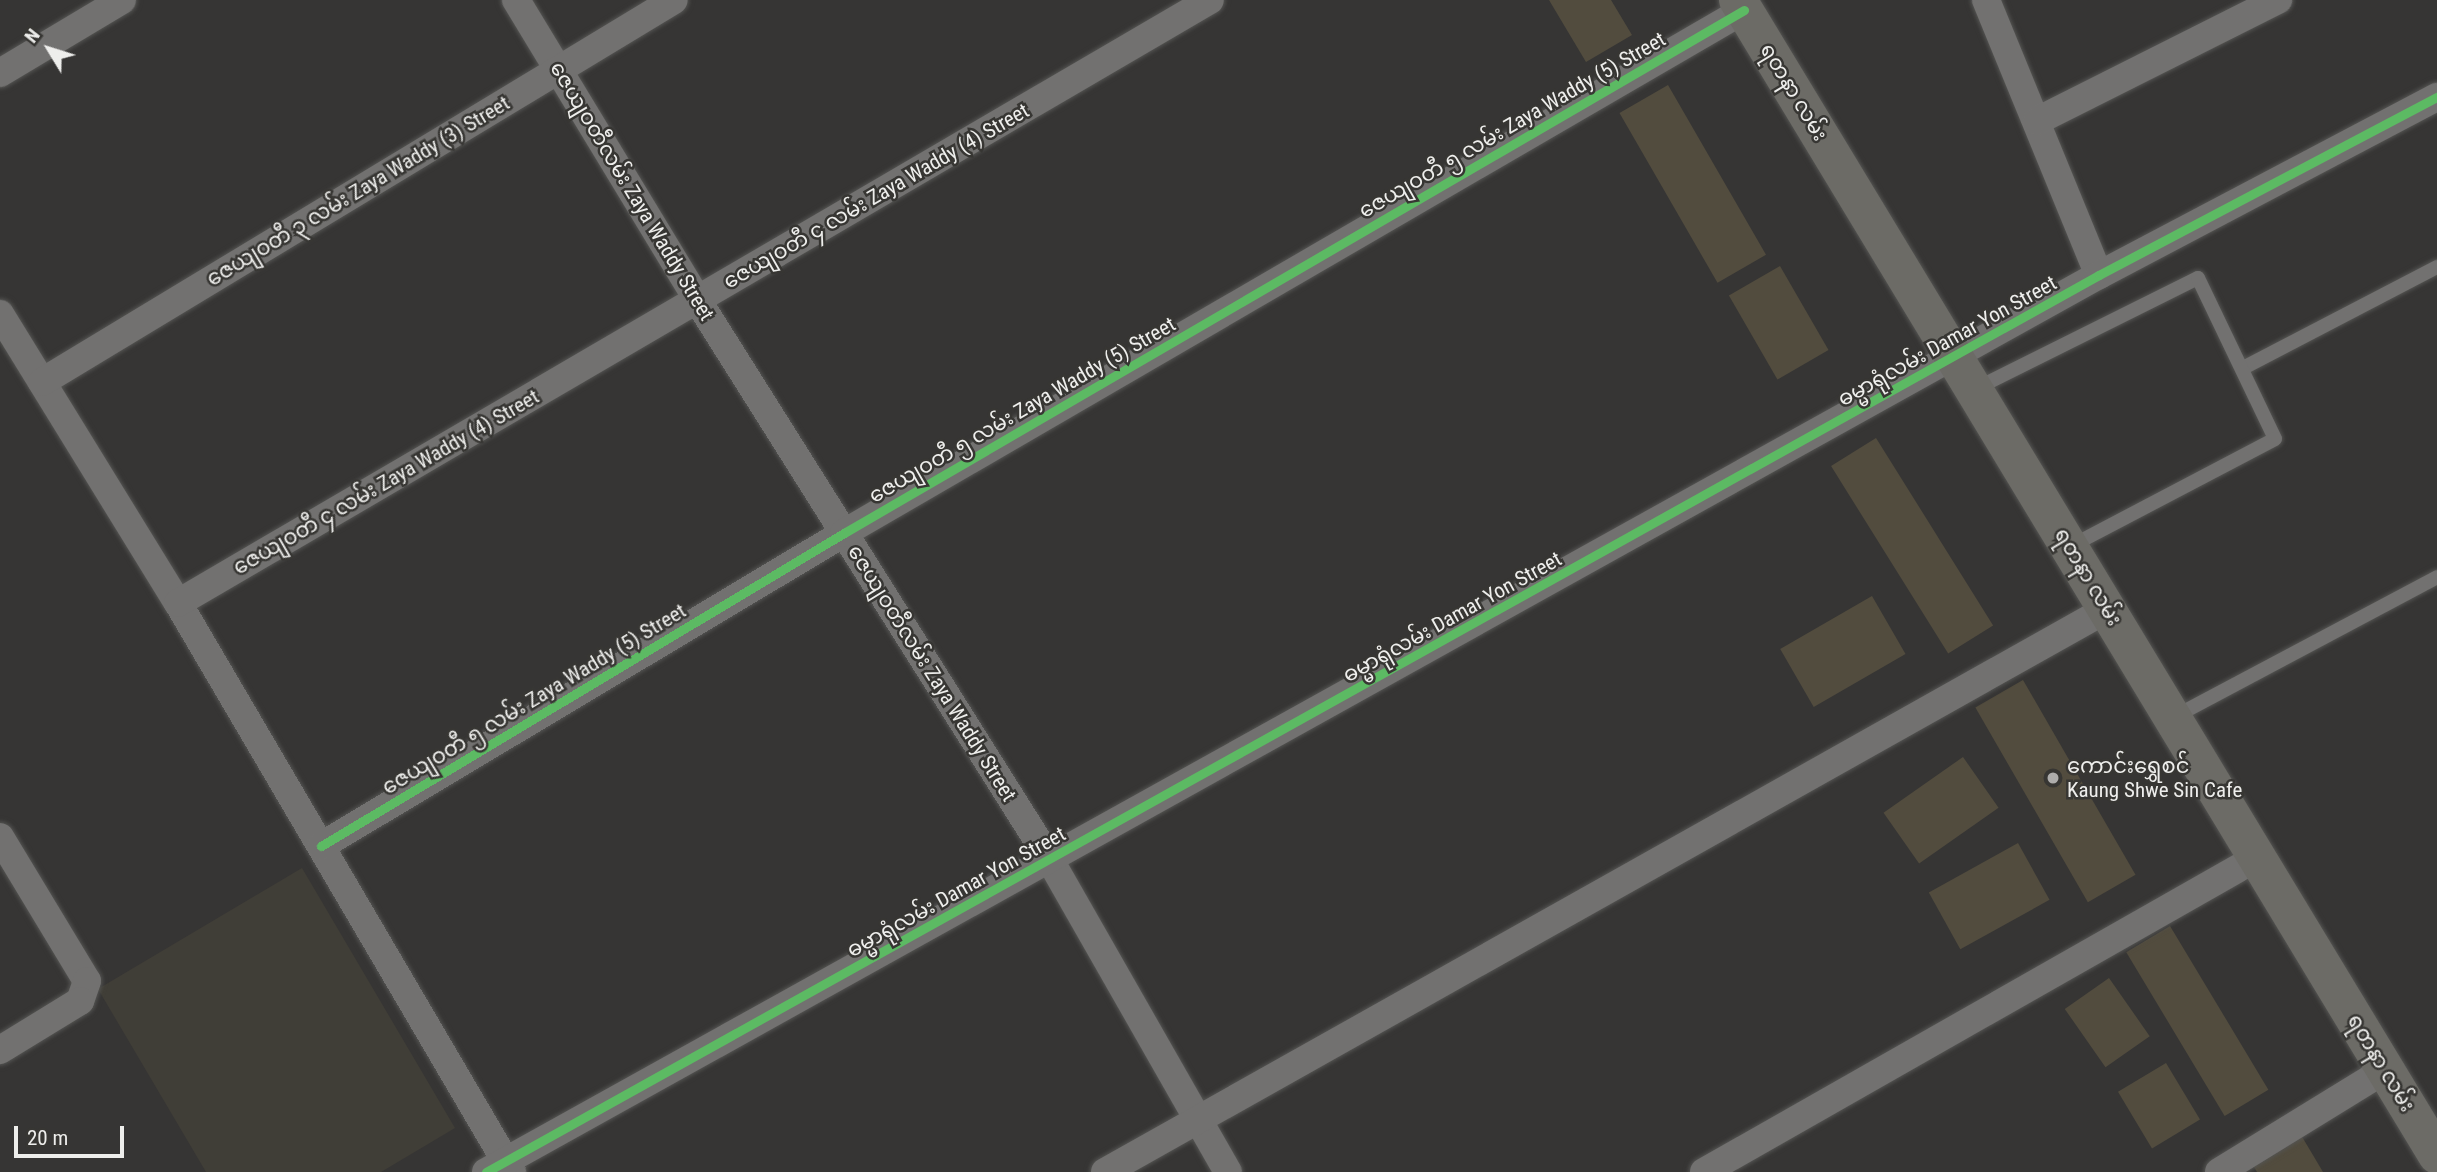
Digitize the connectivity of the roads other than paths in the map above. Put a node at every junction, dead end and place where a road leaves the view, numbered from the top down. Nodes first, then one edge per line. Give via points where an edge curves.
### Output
1 (122, 0) edge
2 (516, 0) edge
3 (674, 0) edge
4 (1210, 0) edge
5 (1986, 0) edge
6 (2278, 0) edge
7 (1741, 5) edge
8 (559, 70) junction
9 (0, 73) edge
10 (2437, 97) edge
11 (2037, 121) junction
12 (2437, 267) edge
13 (2099, 275) junction
14 (698, 301) junction
15 (0, 314) edge
16 (2243, 368) junction
17 (1965, 373) junction
18 (42, 382) junction
19 (844, 533) junction
20 (2069, 546) junction
21 (2437, 577) edge
22 (178, 603) junction
23 (2107, 608) junction
24 (2173, 718) junction
25 (0, 836) edge
26 (321, 846) junction
27 (2258, 857) junction
28 (1050, 860) junction
29 (0, 1050) edge
30 (2385, 1070) junction
31 (1198, 1120) junction
32 (2437, 1155) edge
33 (501, 1168) edge
34 (1105, 1172) edge
35 (1228, 1172) edge
36 (1704, 1172) edge
37 (2218, 1172) edge

1 - 9 street
2 - 8 street, ဇေယျဝတီလမ်း Zaya Waddy Street
3 - 8 street, ဇေယျဝတီ ၃ လမ်း Zaya Waddy (3) Street
4 - 14 street, ဇေယျဝတီ ၄ လမ်း Zaya Waddy (4) Street
5 - 11 street
6 - 11 street
7 - 17 main road, ရတနာ လမ်း
7 - 19 street, ဇေယျဝတီ ၅ လမ်း Zaya Waddy (5) Street
8 - 14 street, ဇေယျဝတီလမ်း Zaya Waddy Street
8 - 18 street, ဇေယျဝတီ ၃ လမ်း Zaya Waddy (3) Street
10 - 13 street, ဓမ္မာရုံလမ်း Damar Yon Street
11 - 13 street
12 - 16 lane
13 - 17 street, ဓမ္မာရုံလမ်း Damar Yon Street
14 - 19 street, ဇေယျဝတီလမ်း Zaya Waddy Street
14 - 22 street, ဇေယျဝတီ ၄ လမ်း Zaya Waddy (4) Street
15 - 18 street
16 - 17 lane via 2198,278
16 - 20 lane via 2275,439
17 - 20 main road, ရတနာ လမ်း
17 - 28 street, ဓမ္မာရုံလမ်း Damar Yon Street
18 - 22 street
19 - 26 street, ဇေယျဝတီ ၅ လမ်း Zaya Waddy (5) Street
19 - 28 street, ဇေယျဝတီလမ်း Zaya Waddy Street
20 - 23 main road, ရတနာ လမ်း
21 - 24 lane
22 - 26 street
23 - 24 main road, ရတနာ လမ်း
23 - 31 street
24 - 27 main road, ရတနာ လမ်း
25 - 29 street via 88,981 80,1001
26 - 33 street
27 - 30 main road, ရတနာ လမ်း
27 - 36 street
28 - 31 street, ဇေယျဝတီလမ်း Zaya Waddy Street
28 - 33 street, ဓမ္မာရုံလမ်း Damar Yon Street
30 - 32 main road, ရတနာ လမ်း
30 - 37 street
31 - 34 street
31 - 35 street, ဇေယျဝတီလမ်း Zaya Waddy Street

